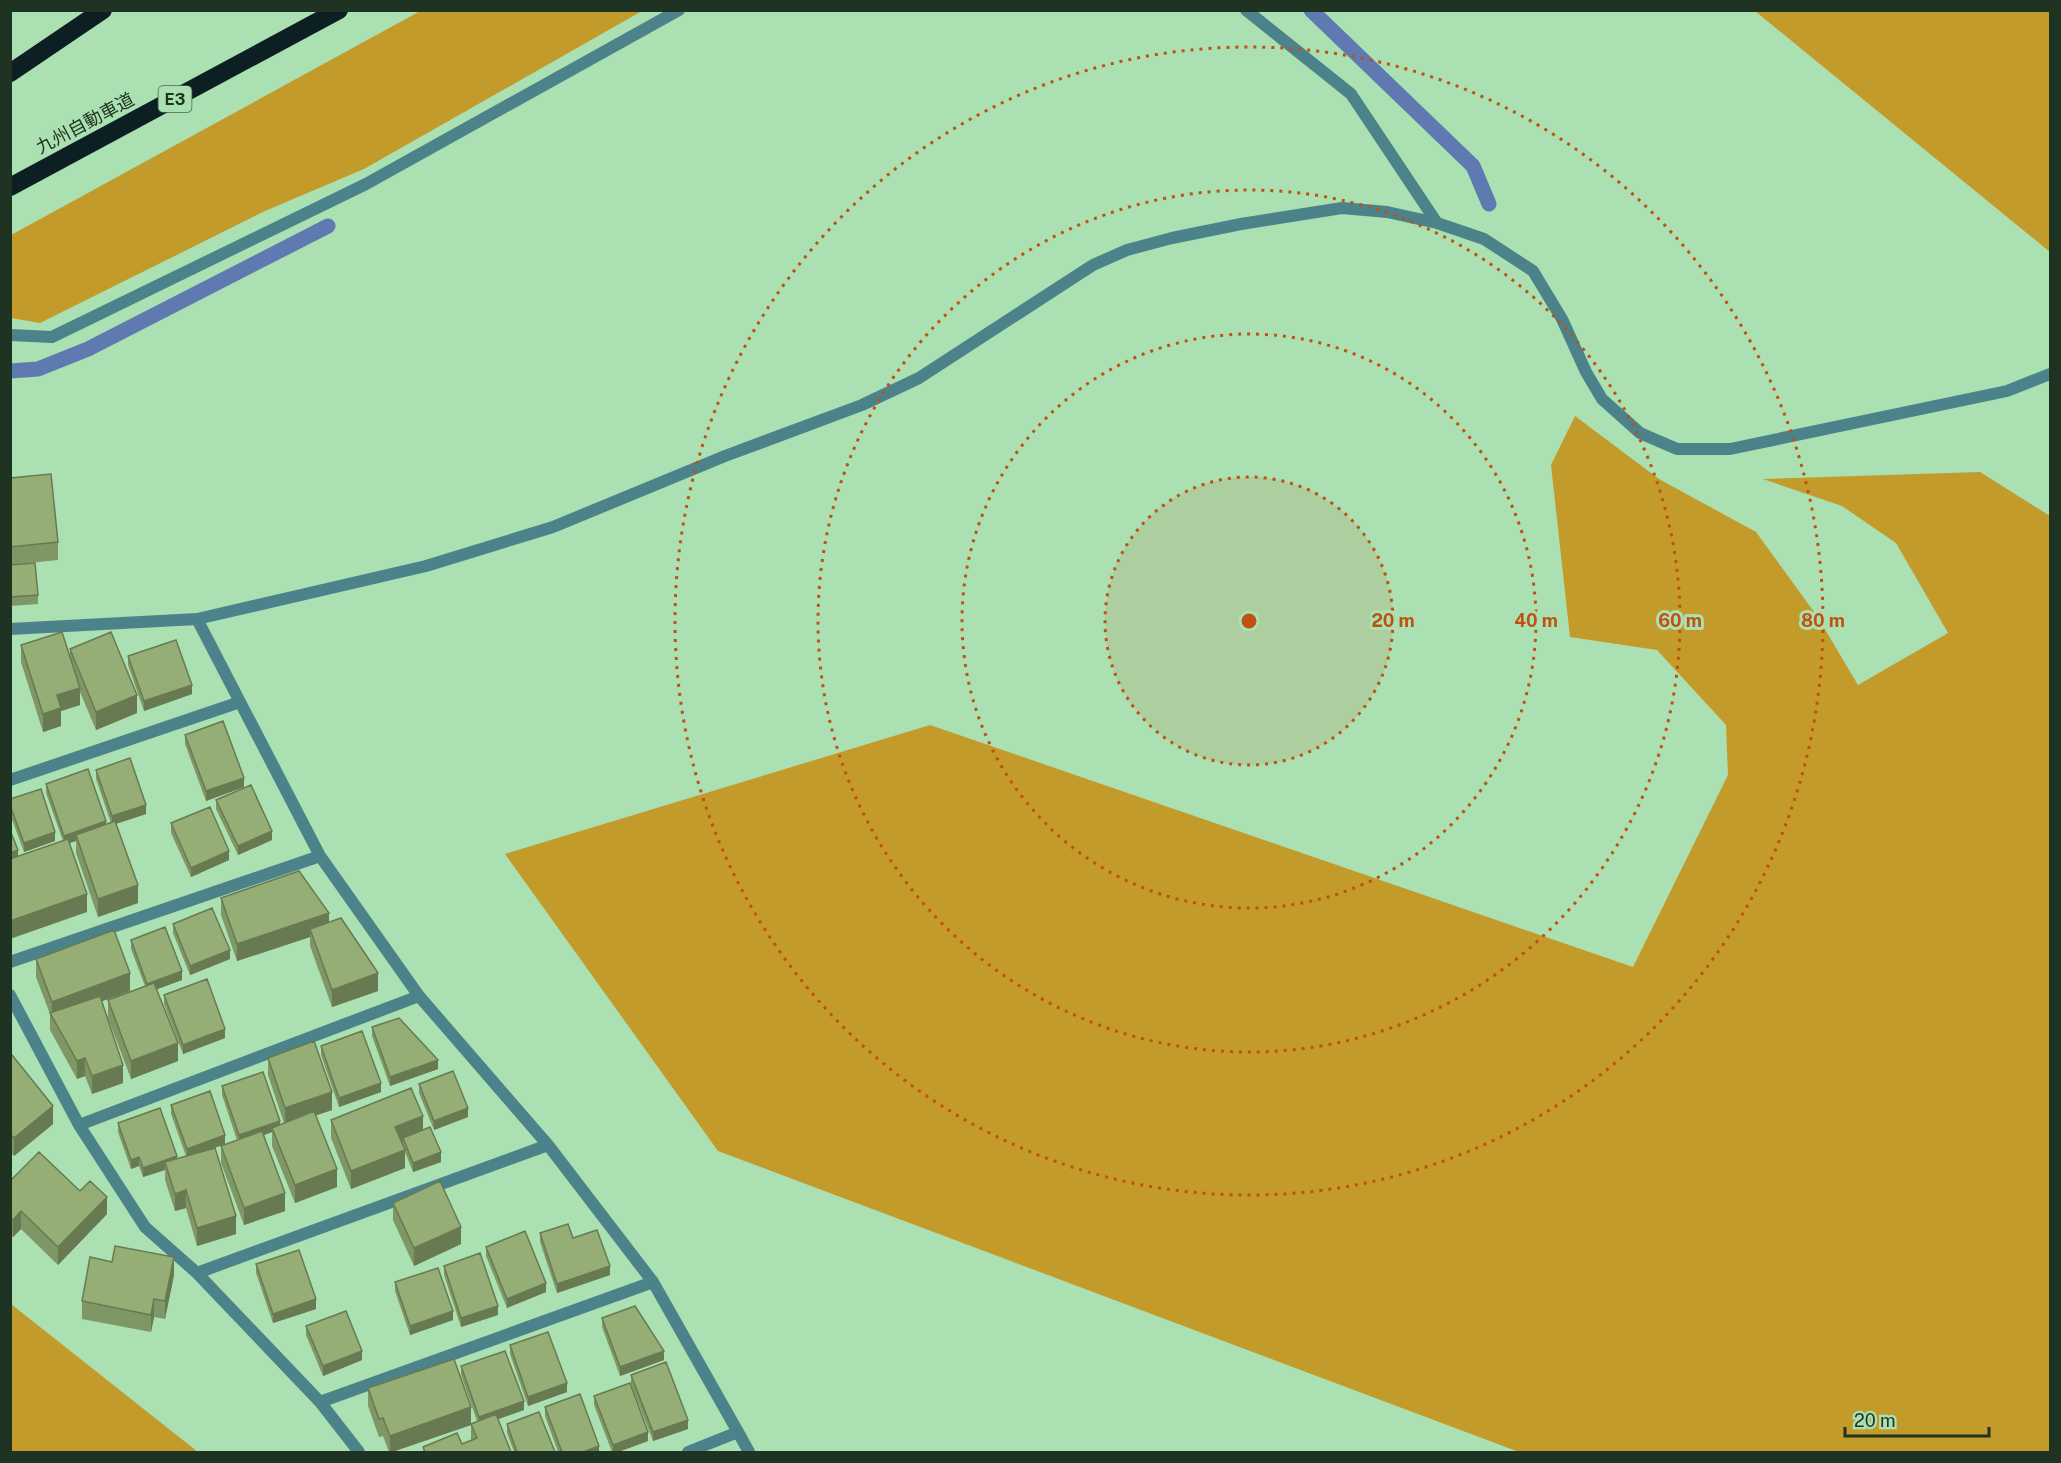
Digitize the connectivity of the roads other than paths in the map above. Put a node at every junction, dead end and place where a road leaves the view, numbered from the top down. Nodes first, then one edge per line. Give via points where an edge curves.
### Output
1 (103, 10) edge
2 (339, 10) edge
3 (679, 10) edge
4 (1246, 10) edge
5 (10, 73) edge
6 (10, 187) edge
7 (1437, 223) junction
8 (10, 335) edge
9 (2050, 374) edge
10 (197, 620) junction
11 (10, 629) edge
12 (240, 702) junction
13 (10, 780) edge
14 (320, 856) junction
15 (10, 962) edge
16 (10, 995) edge
17 (419, 996) junction
18 (79, 1125) junction
19 (548, 1145) junction
20 (197, 1273) junction
21 (652, 1282) junction
22 (320, 1402) junction
23 (738, 1432) junction
24 (359, 1452) edge
25 (688, 1452) edge
26 (749, 1452) edge

1 - 5 highway
2 - 6 highway, 九州自動車道 / E3
3 - 8 street via 366,184 52,337
4 - 7 street via 1351,94
7 - 9 street via 1484,239 1533,271 1602,399 1640,433 1677,449 1730,449 2007,391
7 - 10 street via 1387,212 1342,208 1241,224 1127,250 1093,265 919,378 862,405 553,527 426,566
10 - 11 street
10 - 12 street
12 - 13 street
12 - 14 street
14 - 15 street
14 - 17 street
16 - 18 street
17 - 18 street
17 - 19 street
18 - 20 street via 145,1227
19 - 20 street
19 - 21 street
20 - 22 street
21 - 22 street
21 - 23 street
22 - 24 street
23 - 25 street
23 - 26 street

